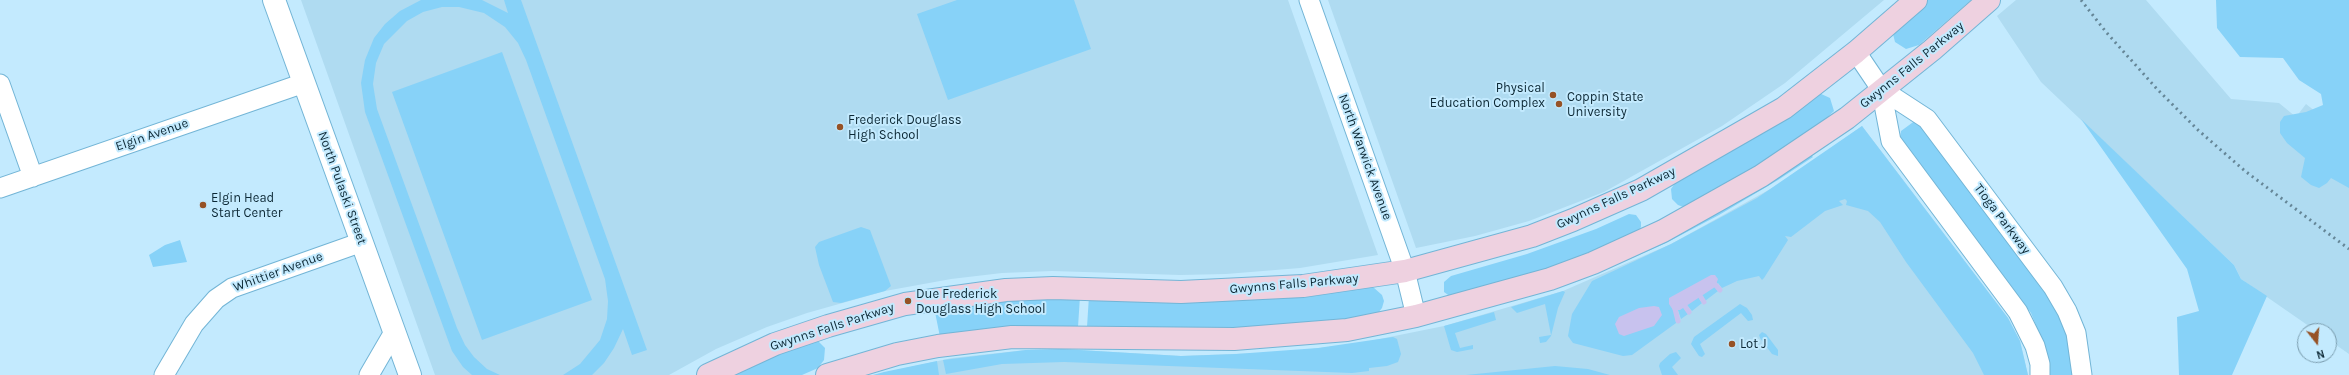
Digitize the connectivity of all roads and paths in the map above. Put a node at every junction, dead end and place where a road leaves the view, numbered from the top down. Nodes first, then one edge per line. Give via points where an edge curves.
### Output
1 (274, 0) edge
2 (1309, 0) edge
3 (1916, 0) edge
4 (1989, 0) edge
5 (1856, 52) junction
6 (304, 83) junction
7 (0, 84) edge
8 (1881, 90) junction
9 (33, 176) junction
10 (0, 188) edge
11 (362, 242) junction
12 (1405, 271) junction
13 (1416, 316) junction
14 (394, 332) junction
15 (164, 375) edge
16 (368, 375) edge
17 (410, 375) edge
18 (708, 375) edge
19 (827, 375) edge
20 (2040, 375) edge
21 (2082, 375) edge

1 - 6 street, North Pulaski Street
2 - 12 street, North Warwick Avenue
3 - 5 main road, Gwynns Falls Parkway
4 - 8 main road, Gwynns Falls Parkway
5 - 8 street, Tioga Parkway
5 - 12 main road, Gwynns Falls Parkway via 1784,108 1641,190 1532,236
6 - 9 street, Elgin Avenue
6 - 11 street, North Pulaski Street
7 - 9 street
8 - 13 main road, Gwynns Falls Parkway via 1847,118 1761,176 1663,231 1593,263 1550,279
8 - 20 street, Tioga Parkway via 1891,141 2018,312 2035,346
8 - 21 street, Tioga Parkway via 1927,119 2052,287 2067,311 2076,333
9 - 10 street, Elgin Avenue
11 - 14 street, North Pulaski Street
11 - 15 street, Whittier Avenue via 232,288 216,299 194,324
12 - 13 street, North Warwick Avenue
12 - 18 main road, Gwynns Falls Parkway via 1337,282 1262,289 1181,292 1053,288 1006,290 949,297 905,304 828,326 775,344
13 - 19 main road, Gwynns Falls Parkway via 1347,330 1249,338 1012,337 897,354
14 - 16 street
14 - 17 street, North Pulaski Street

